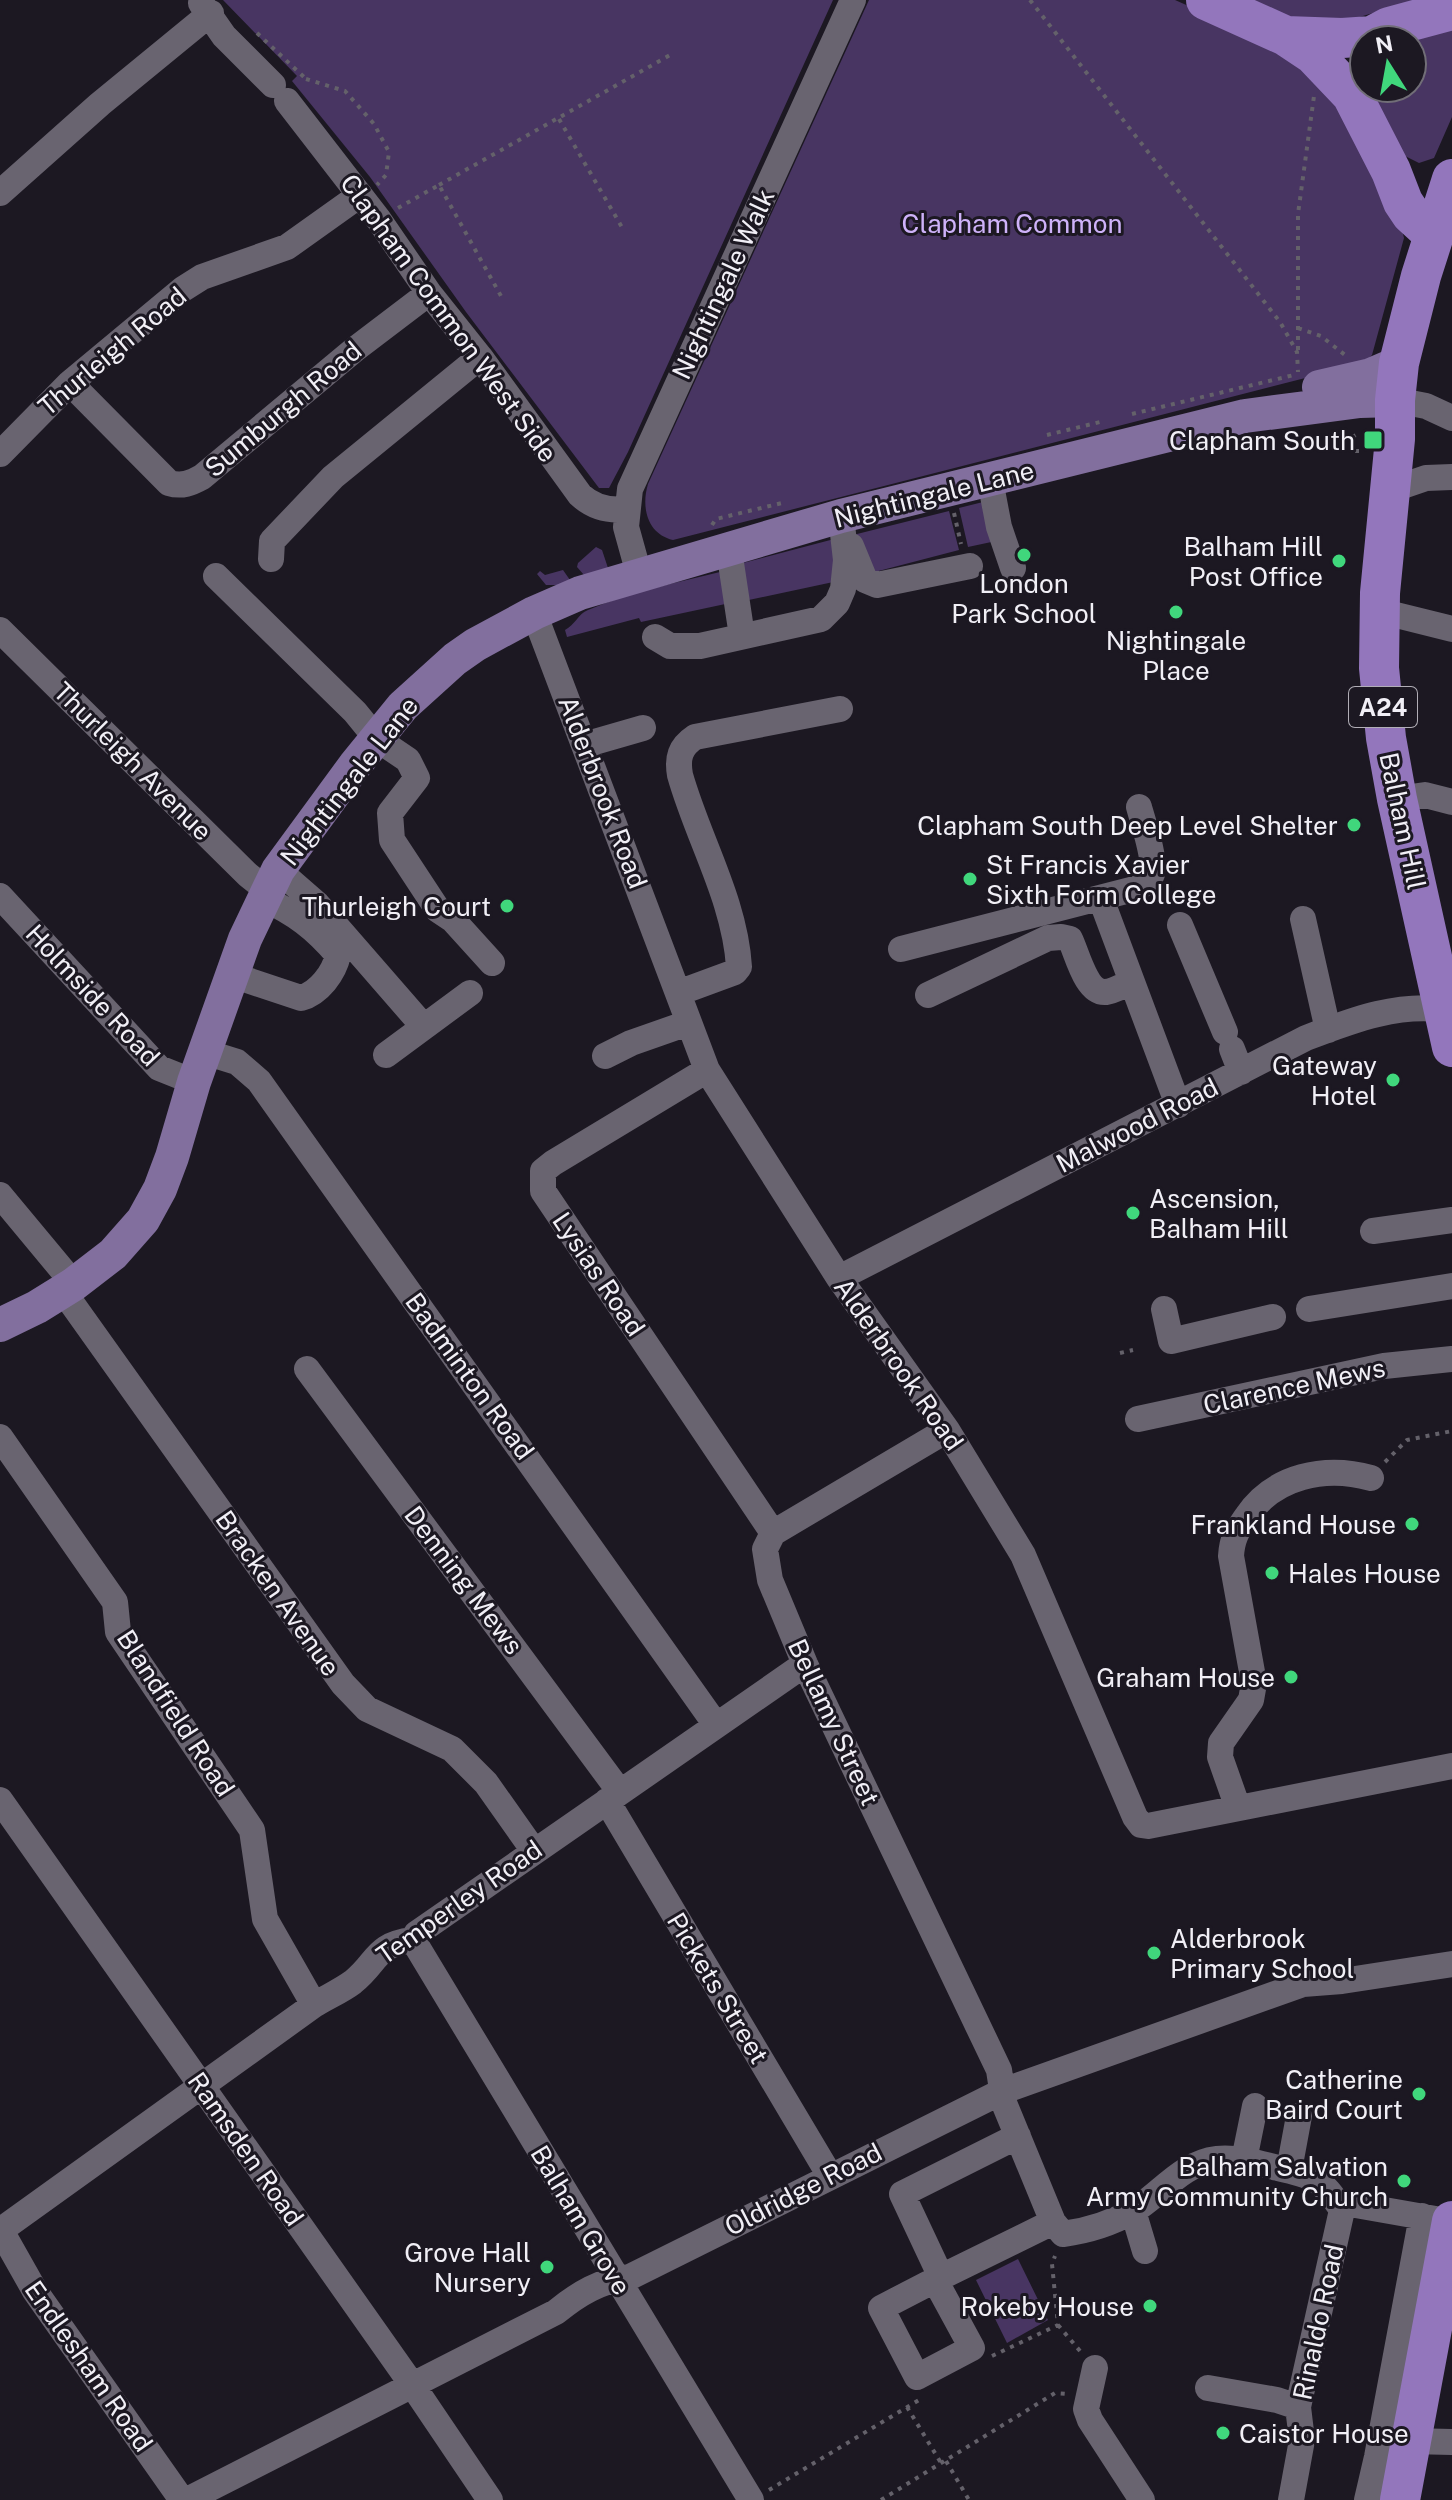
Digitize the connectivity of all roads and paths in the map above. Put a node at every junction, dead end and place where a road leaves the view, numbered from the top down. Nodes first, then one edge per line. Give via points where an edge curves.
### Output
1 (853, 0) edge
2 (1030, 0) edge
3 (1206, 0) edge
4 (205, 7) edge
5 (1452, 10) edge
6 (1400, 24) edge
7 (1286, 36) junction
8 (1348, 38) edge
9 (672, 54) dead end
10 (1348, 75) edge
11 (306, 79) dead end
12 (1333, 92) junction
13 (559, 119) junction
14 (1391, 171) junction
15 (1452, 177) edge
16 (439, 185) junction
17 (0, 193) edge
18 (360, 195) junction
19 (379, 220) junction
20 (623, 229) dead end
21 (1434, 235) junction
22 (429, 293) junction
23 (501, 296) dead end
24 (1298, 328) junction
25 (1297, 352) junction
26 (480, 357) junction
27 (1351, 364) dead end
28 (1397, 382) junction
29 (70, 383) junction
30 (1299, 383) dead end
31 (1452, 418) edge
32 (1360, 433) dead end
33 (1352, 437) dead end
34 (0, 454) edge
35 (1452, 477) edge
36 (990, 480) junction
37 (1391, 490) junction
38 (952, 503) dead end
39 (626, 509) junction
40 (841, 516) junction
41 (729, 550) junction
42 (271, 559) dead end
43 (968, 566) joint
44 (1013, 568) dead end
45 (639, 574) junction
46 (216, 576) dead end
47 (1380, 611) junction
48 (534, 613) junction
49 (1452, 629) edge
50 (0, 630) edge
51 (742, 636) junction
52 (655, 637) dead end
53 (840, 709) dead end
54 (643, 728) dead end
55 (377, 739) junction
56 (584, 745) junction
57 (1397, 799) junction
58 (1452, 802) edge
59 (1139, 807) dead end
60 (270, 886) junction
61 (0, 896) edge
62 (1101, 899) junction
63 (1303, 919) dead end
64 (1180, 925) dead end
65 (901, 949) dead end
66 (492, 963) dead end
67 (232, 975) junction
68 (1132, 982) junction
69 (470, 993) dead end
70 (678, 993) junction
71 (928, 995) dead end
72 (1450, 1022) edge
73 (688, 1023) junction
74 (424, 1027) junction
75 (1328, 1030) junction
76 (1232, 1051) junction
77 (386, 1055) dead end
78 (605, 1056) dead end
79 (199, 1067) junction
80 (707, 1070) junction
81 (1178, 1105) junction
82 (0, 1195) edge
83 (1452, 1220) edge
84 (1373, 1231) dead end
85 (839, 1278) junction
86 (1452, 1286) edge
87 (68, 1287) junction
88 (1164, 1309) dead end
89 (1309, 1309) dead end
90 (1273, 1317) dead end
91 (0, 1325) edge
92 (1133, 1350) dead end
93 (1120, 1353) dead end
94 (1452, 1359) edge
95 (307, 1369) dead end
96 (1138, 1419) dead end
97 (947, 1430) junction
98 (1452, 1431) edge
99 (0, 1437) edge
100 (1371, 1478) joint
101 (773, 1533) junction
102 (805, 1664) junction
103 (716, 1725) junction
104 (1452, 1766) edge
105 (614, 1796) junction
106 (0, 1800) edge
107 (1238, 1808) junction
108 (534, 1851) junction
109 (413, 1940) junction
110 (1452, 1964) edge
111 (314, 2005) junction
112 (201, 2085) junction
113 (1003, 2091) junction
114 (1255, 2106) dead end
115 (1299, 2116) dead end
116 (1018, 2136) junction
117 (1244, 2160) junction
118 (1300, 2172) junction
119 (830, 2176) junction
120 (1342, 2210) junction
121 (1133, 2211) junction
122 (1445, 2220) edge
123 (1053, 2222) junction
124 (0, 2229) edge
125 (1145, 2251) dead end
126 (10, 2271) edge
127 (616, 2278) junction
128 (1058, 2325) dead end
129 (1095, 2368) joint
130 (413, 2386) junction
131 (1208, 2388) dead end
132 (1058, 2392) dead end
133 (907, 2407) dead end
134 (1298, 2407) junction
135 (1410, 2441) junction
136 (1452, 2442) edge
137 (944, 2462) junction
138 (184, 2500) edge
139 (490, 2500) edge
140 (751, 2500) edge
141 (881, 2500) edge
142 (969, 2500) edge
143 (1142, 2500) edge
144 (1291, 2500) edge
145 (1367, 2500) edge
146 (1400, 2500) edge

1 - 39 street, Nightingale Walk via 635,476
2 - 25 path via 1280,322
3 - 7 highway
4 - 17 street
4 - 18 street, Clapham Common West Side
5 - 6 highway
7 - 8 highway
7 - 12 highway via 1319,60
9 - 13 path
10 - 12 highway
11 - 18 path via 345,91 374,124 389,152 386,175
12 - 14 highway
12 - 24 path via 1298,214
13 - 16 path
13 - 20 path
14 - 15 highway
14 - 21 highway via 1411,214
15 - 21 highway, A24
16 - 19 path
16 - 23 path
18 - 19 street, Clapham Common West Side
18 - 29 street, Thurleigh Road via 287,247 202,277 183,289
19 - 22 street, Clapham Common West Side
21 - 28 highway, A24
22 - 26 street, Clapham Common West Side
22 - 29 street, Sumburgh Road via 191,483 169,483
24 - 25 path
24 - 27 path via 1321,336
25 - 30 path
26 - 39 street, Clapham Common West Side via 580,495 589,504
26 - 42 street via 333,477 272,541
28 - 31 street via 1426,406
28 - 36 main road, Nightingale Lane via 1360,401 1257,414
28 - 37 highway, Balham Hill / A24
29 - 34 street, Thurleigh Road
32 - 33 path
35 - 37 street via 1426,478
36 - 40 main road, Nightingale Lane
36 - 44 street
37 - 47 highway, Balham Hill / A24
38 - 43 path
39 - 45 street, Nightingale Walk
40 - 41 main road, Nightingale Lane
40 - 43 street via 857,564 870,584
40 - 51 street via 846,573 837,603 821,619
41 - 45 main road, Nightingale Lane
41 - 51 street
45 - 48 main road, Nightingale Lane
46 - 55 street
47 - 49 street
47 - 57 highway, Balham Hill / A24 via 1381,690
48 - 55 main road, Nightingale Lane via 455,659 403,706
48 - 56 street, Alderbrook Road
50 - 60 street, Thurleigh Avenue via 257,884
51 - 52 street via 684,647
53 - 70 street via 695,737 680,751 680,775 718,877 739,967
54 - 56 street
55 - 60 main road, Nightingale Lane
55 - 66 street via 408,760 417,778 390,813 392,840 438,910
56 - 70 street, Alderbrook Road
57 - 58 street via 1425,795
57 - 72 highway, Balham Hill / A24
59 - 62 street via 1152,873 1138,888
60 - 67 main road, Nightingale Lane
60 - 67 street via 338,955 336,962 322,985 301,998
60 - 74 street via 317,904
61 - 79 street, Holmside Road via 159,1068
62 - 65 street
62 - 68 street
63 - 75 street
64 - 76 street
67 - 79 main road, Nightingale Lane
68 - 71 street via 1106,992 1093,987 1070,939 1061,937 1048,938
68 - 81 street
69 - 74 street
70 - 73 street, Alderbrook Road
72 - 75 street, Malwood Road via 1425,1006
73 - 78 street
73 - 80 street, Alderbrook Road
74 - 77 street
75 - 76 street, Malwood Road
76 - 81 street, Malwood Road
79 - 87 main road, Nightingale Lane via 172,1157 143,1220 113,1254
79 - 103 street, Badminton Road via 237,1062 259,1081
80 - 85 street, Alderbrook Road
80 - 101 street, Lysias Road via 553,1163 541,1180 543,1191
81 - 85 street, Malwood Road
82 - 87 street, Bracken Avenue
83 - 84 street
85 - 97 street, Alderbrook Road
86 - 89 street
87 - 91 main road, Nightingale Lane
87 - 108 street, Bracken Avenue via 343,1684 367,1709 452,1749 486,1783
88 - 90 street via 1171,1341
92 - 93 path
94 - 96 street, Clarence Mews via 1384,1366
95 - 105 street, Denning Mews
97 - 101 street
97 - 107 street, Alderbrook Road via 1023,1555 1141,1825
98 - 100 path via 1407,1440
99 - 111 street, Blandfield Road via 115,1602 118,1632 252,1830 265,1919
100 - 107 street via 1340,1472 1289,1480 1258,1501 1232,1539 1254,1683 1251,1700 1221,1743 1220,1757
101 - 102 street, Bellamy Street via 765,1549 770,1580
102 - 103 street, Temperley Road
102 - 113 street, Bellamy Street via 992,2056
103 - 105 street, Temperley Road
104 - 107 street, Alderbrook Road
105 - 108 street, Temperley Road
105 - 119 street, Pickets Street
106 - 112 street, Ramsden Road
108 - 109 street, Temperley Road
109 - 111 street, Temperley Road via 386,1947 353,1982
109 - 127 street, Balham Grove
110 - 113 street, Oldridge Road via 1303,1984
111 - 112 street, Temperley Road
112 - 124 street, Temperley Road
112 - 130 street, Ramsden Road
113 - 116 street, Bellamy Street
113 - 119 street, Oldridge Road
114 - 117 street
115 - 118 street
116 - 123 street, Bellamy Street
116 - 123 street via 902,2194 938,2278
117 - 118 street
117 - 121 street via 1214,2159 1188,2168
118 - 120 street via 1332,2195
119 - 127 street, Oldridge Road via 630,2277
120 - 122 street, Rinaldo Road via 1350,2204
120 - 134 street, Rinaldo Road
121 - 123 street via 1063,2234
121 - 125 street
122 - 135 highway
122 - 145 street
124 - 126 street, Endlesham Road
126 - 138 street, Endlesham Road
127 - 130 street, Oldridge Road
127 - 140 street, Balham Grove
128 - 129 path
129 - 143 street via 1086,2409
130 - 138 street, Oldridge Road
130 - 139 street, Ramsden Road
131 - 134 street
132 - 137 path
133 - 137 path
134 - 144 street, Rinaldo Road via 1302,2440
135 - 136 street
135 - 146 highway
137 - 141 path
137 - 142 path

